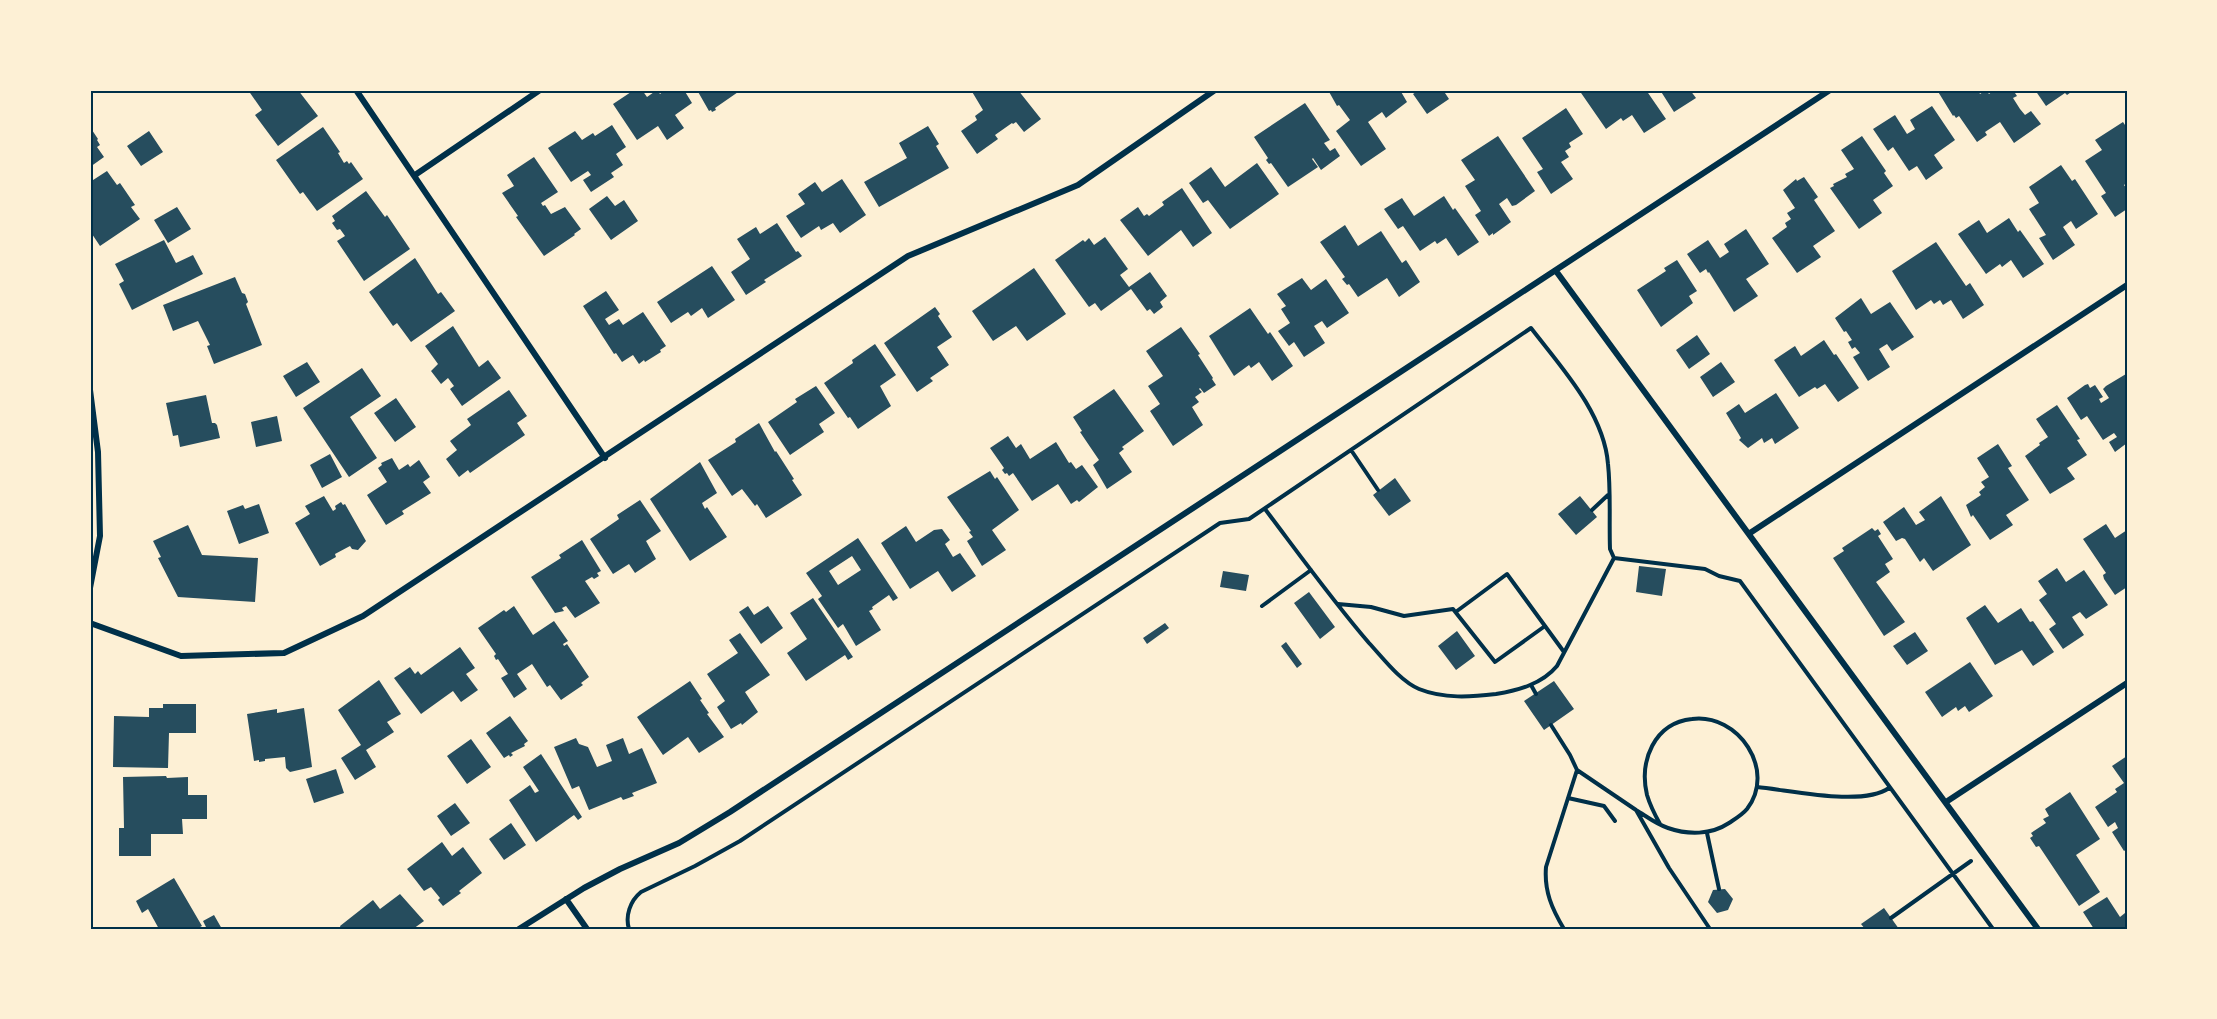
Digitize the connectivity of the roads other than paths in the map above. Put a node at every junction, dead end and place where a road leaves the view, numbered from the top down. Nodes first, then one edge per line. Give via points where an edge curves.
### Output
1 (356, 90) edge
2 (540, 90) edge
3 (1215, 90) edge
4 (1830, 90) edge
5 (415, 175) junction
6 (1556, 271) junction
7 (2127, 285) edge
8 (90, 390) edge
9 (605, 458) junction
10 (1750, 533) junction
11 (90, 588) edge
12 (90, 622) edge
13 (2127, 683) edge
14 (1946, 802) junction
15 (566, 899) junction
16 (519, 929) edge
17 (587, 929) edge
18 (2038, 929) edge

1 - 5 street
2 - 5 street
3 - 9 street via 1078,185 908,256
4 - 6 street
5 - 9 street
6 - 10 street
6 - 15 street via 723,817
7 - 10 street
8 - 11 street via 98,452 100,536
9 - 12 street via 363,616 284,653 181,656
10 - 14 street
13 - 14 street
14 - 18 street
15 - 16 street
15 - 17 street

